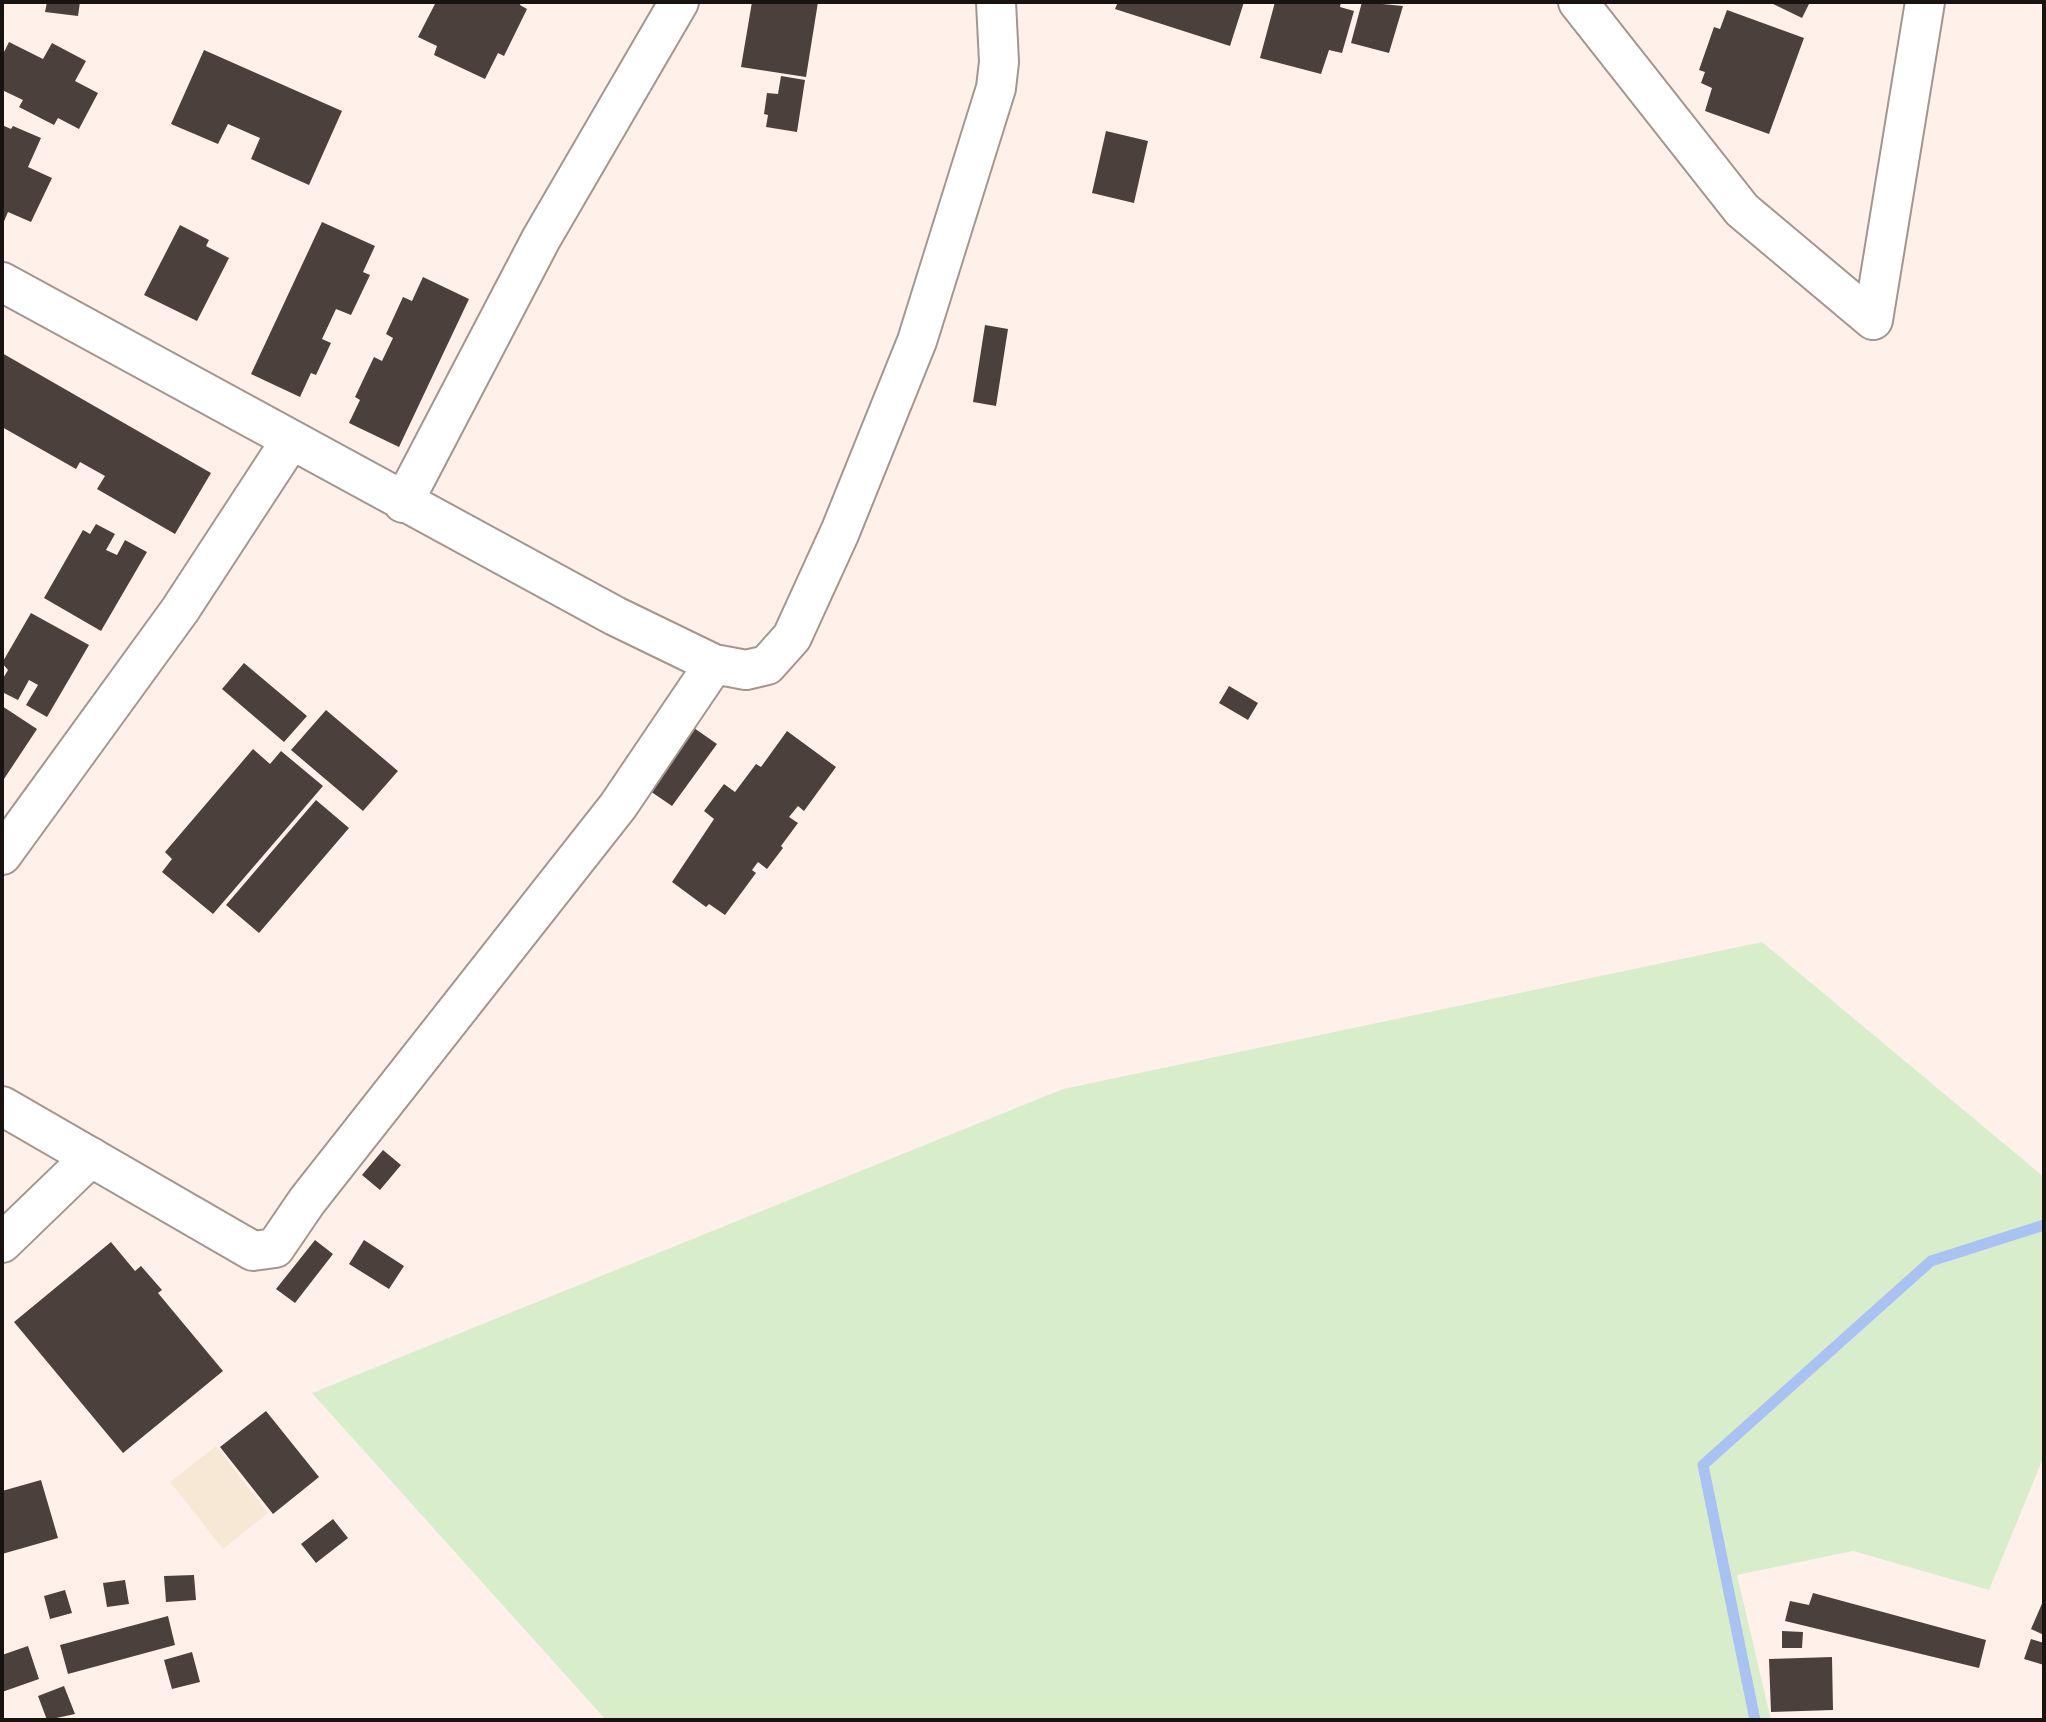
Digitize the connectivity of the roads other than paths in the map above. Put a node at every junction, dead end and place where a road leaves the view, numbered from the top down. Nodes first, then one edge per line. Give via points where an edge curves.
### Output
1 (679, 2) edge
2 (996, 2) edge
3 (1578, 2) edge
4 (1925, 2) edge
5 (2, 282) edge
6 (291, 440) junction
7 (403, 503) junction
8 (714, 664) junction
9 (2, 855) edge
10 (2, 1106) edge
11 (91, 1157) junction
12 (2, 1243) edge

1 - 7 street via 541,239
2 - 8 street via 999,62 983,134 917,341 840,532 780,654 767,665 746,670
3 - 4 street via 1742,210 1873,320
5 - 6 street
6 - 7 street
6 - 9 street via 180,610
7 - 8 street
8 - 11 street via 618,806 275,1248 253,1251
10 - 11 street
11 - 12 street

